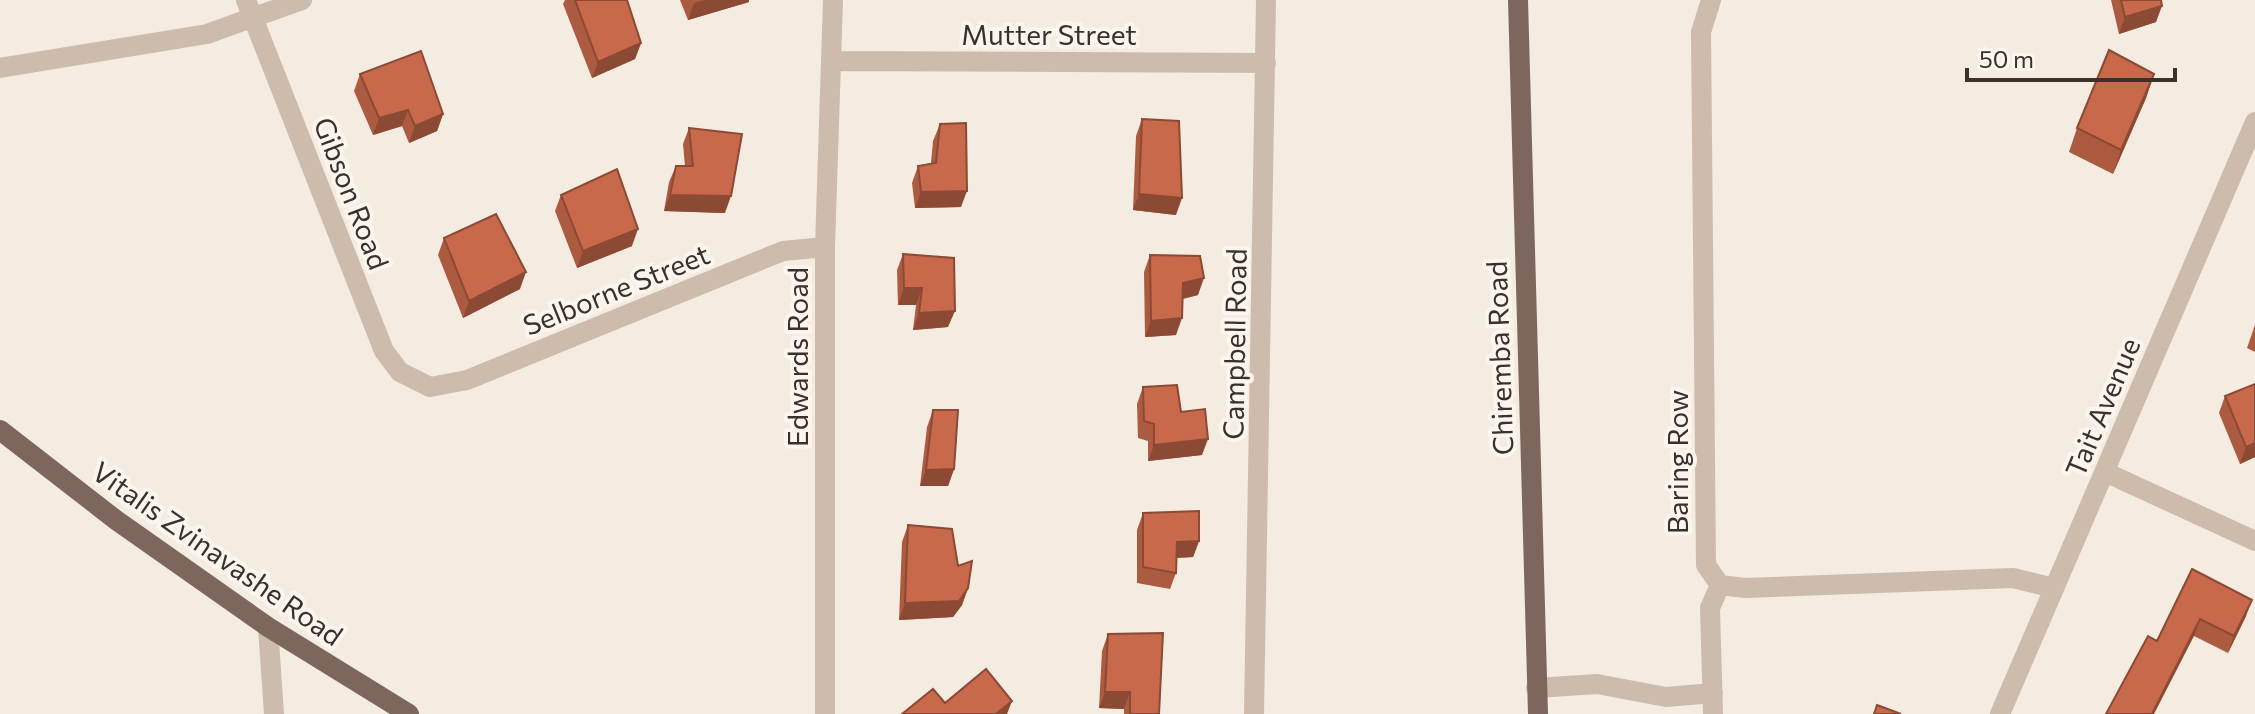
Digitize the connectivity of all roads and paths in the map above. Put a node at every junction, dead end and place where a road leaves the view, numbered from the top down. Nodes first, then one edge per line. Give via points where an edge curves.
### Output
1 (302, 0) edge
2 (833, 0) edge
3 (1266, 0) edge
4 (1518, 0) edge
5 (1711, 0) edge
6 (250, 9) edge
7 (832, 61) junction
8 (1266, 63) junction
9 (0, 68) edge
10 (2255, 122) edge
11 (825, 247) junction
12 (430, 387) joint
13 (0, 430) edge
14 (2105, 472) junction
15 (2255, 541) edge
16 (1720, 585) junction
17 (2054, 588) junction
18 (268, 627) junction
19 (1536, 688) junction
20 (1713, 704) edge
21 (274, 714) edge
22 (409, 714) edge
23 (825, 714) edge
24 (1254, 714) edge
25 (1538, 714) edge
26 (2000, 714) edge

1 - 6 street
2 - 7 street, Edwards Road
3 - 8 street, Campbell Road
4 - 19 main road, Chiremba Road
5 - 16 street, Baring Row via 1701,32 1706,565
6 - 9 street via 207,34
6 - 12 street, Gibson Road via 384,351 400,372
7 - 8 street, Mutter Street
7 - 11 street, Edwards Road
8 - 24 street, Campbell Road
10 - 14 street, Tait Avenue
11 - 12 street, Selborne Street via 783,251 467,380
11 - 23 street, Edwards Road
13 - 18 main road, Vitalis Zvinavashe Road
14 - 15 street
14 - 17 street, Tait Avenue
16 - 17 street via 2013,578
16 - 20 street via 1710,608
17 - 26 street, Tait Avenue
18 - 21 street
18 - 22 main road, Vitalis Zvinavashe Road
19 - 20 street via 1597,684
19 - 25 main road, Chiremba Road

